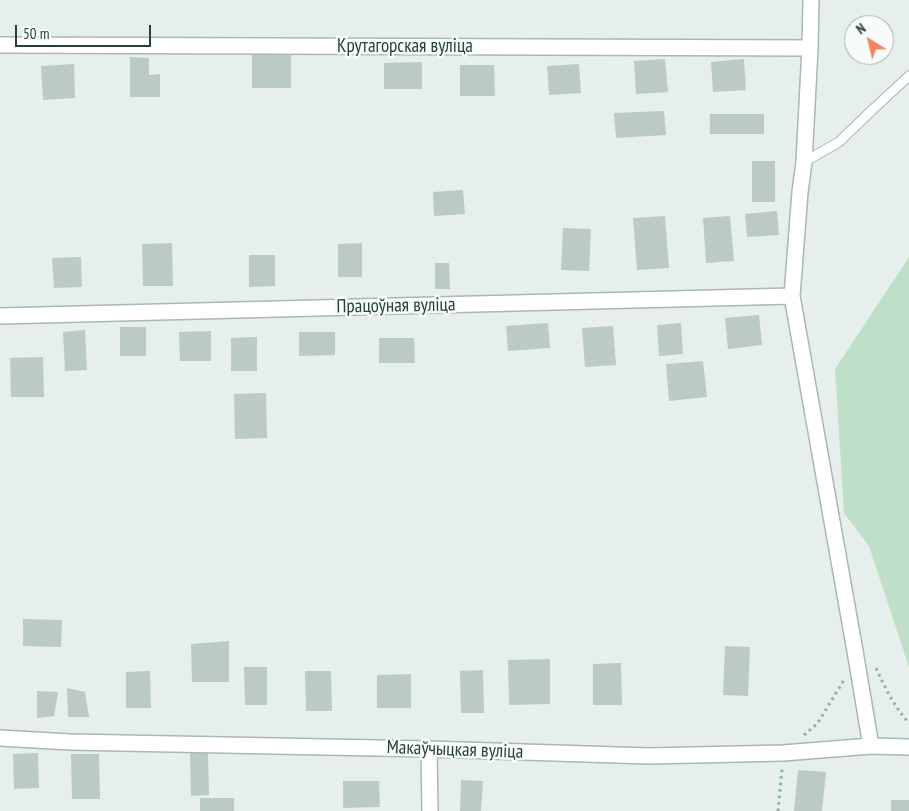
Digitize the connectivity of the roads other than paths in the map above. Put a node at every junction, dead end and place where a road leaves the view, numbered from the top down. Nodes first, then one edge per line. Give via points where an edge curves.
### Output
1 (811, 0) edge
2 (0, 45) edge
3 (810, 48) junction
4 (909, 76) edge
5 (804, 162) junction
6 (792, 296) junction
7 (0, 316) edge
8 (0, 738) edge
9 (871, 746) junction
10 (909, 746) edge
11 (429, 749) junction
12 (430, 811) edge

1 - 3 street
2 - 3 street, Крутагорская вуліца
3 - 5 street
4 - 5 lane via 839,142
5 - 6 street
6 - 7 street, Працоўная вуліца
6 - 9 street
8 - 11 street, Макаўчыцкая вуліца
9 - 10 street, Макаўчыцкая вуліца
9 - 11 street, Макаўчыцкая вуліца via 783,753 649,756
11 - 12 street

